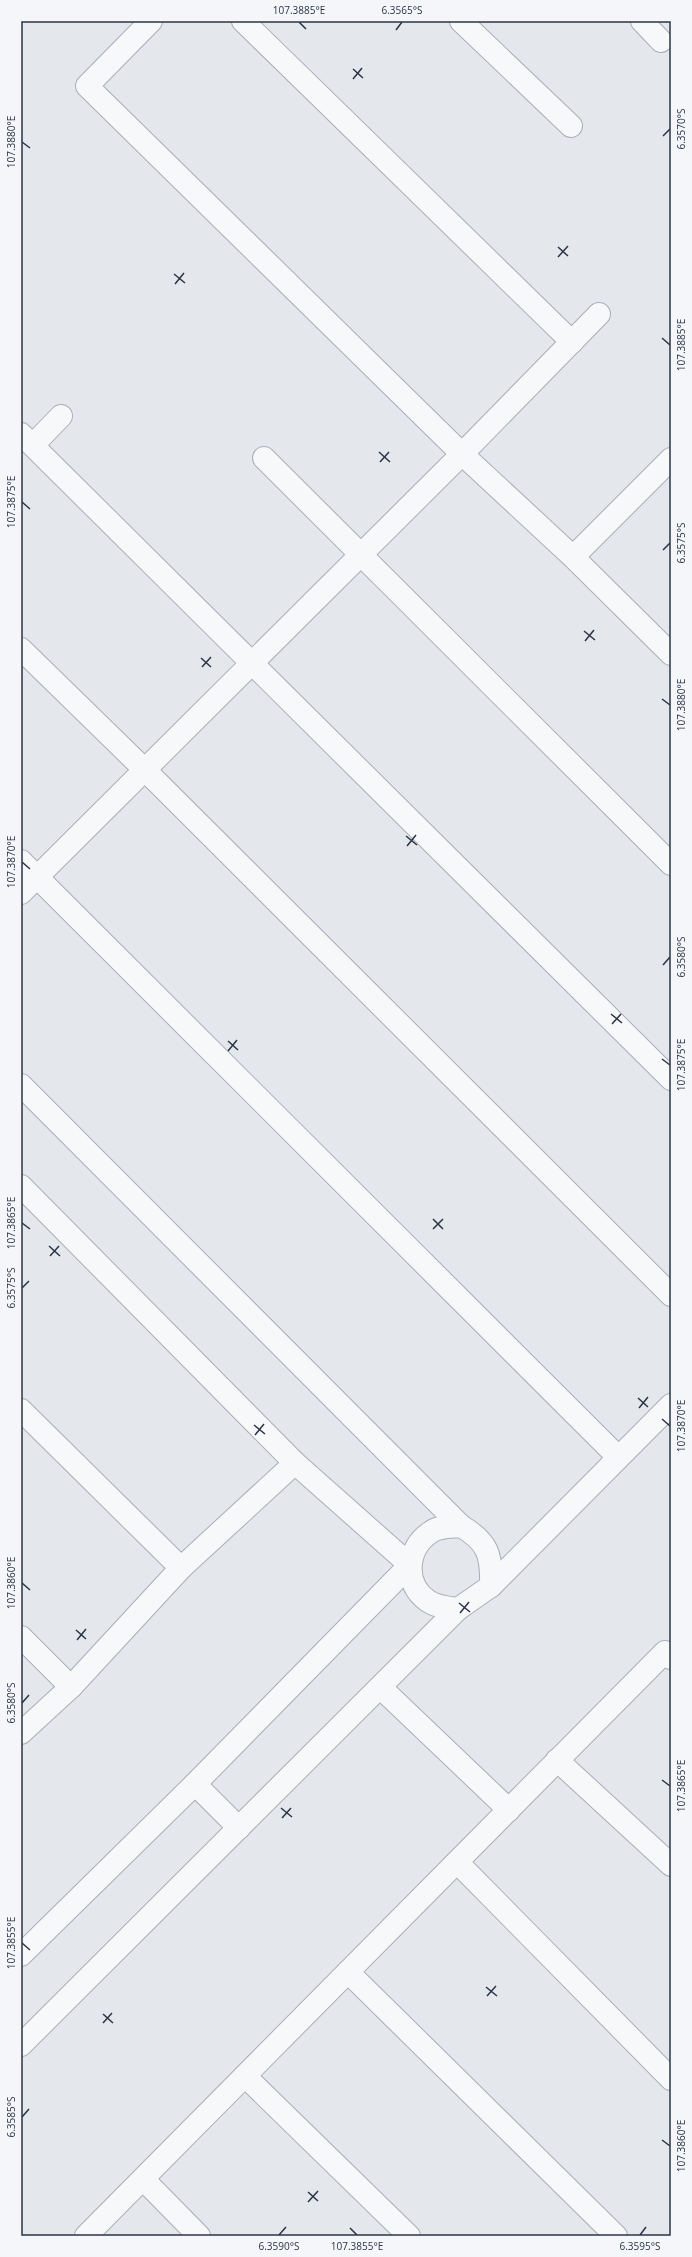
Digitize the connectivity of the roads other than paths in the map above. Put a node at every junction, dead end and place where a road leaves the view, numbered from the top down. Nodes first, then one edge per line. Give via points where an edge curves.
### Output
1 (151, 21) edge
2 (243, 21) edge
3 (461, 21) edge
4 (642, 21) edge
5 (661, 41) dead end
6 (571, 126) dead end
7 (599, 314) dead end
8 (572, 342) junction
9 (61, 416) dead end
10 (27, 439) edge
11 (462, 454) junction
12 (264, 458) dead end
13 (671, 459) edge
14 (360, 554) junction
15 (573, 557) junction
16 (668, 647) edge
17 (21, 649) edge
18 (253, 662) junction
19 (145, 770) junction
20 (21, 861) edge
21 (671, 864) edge
22 (38, 878) junction
23 (21, 893) edge
24 (671, 1079) edge
25 (21, 1085) edge
26 (21, 1186) edge
27 (671, 1295) edge
28 (671, 1405) edge
29 (21, 1410) edge
30 (618, 1457) junction
31 (295, 1463) junction
32 (461, 1526) junction
33 (410, 1565) junction
34 (181, 1568) junction
35 (491, 1586) junction
36 (458, 1609) junction
37 (21, 1636) edge
38 (669, 1652) edge
39 (71, 1687) junction
40 (380, 1687) junction
41 (21, 1733) edge
42 (557, 1760) junction
43 (194, 1784) junction
44 (509, 1810) junction
45 (239, 1828) junction
46 (457, 1862) junction
47 (671, 1865) edge
48 (21, 1955) edge
49 (348, 1972) junction
50 (21, 2045) edge
51 (245, 2076) junction
52 (671, 2079) edge
53 (143, 2180) junction
54 (86, 2236) edge
55 (199, 2236) edge
56 (409, 2236) edge
57 (616, 2236) edge

1 - 11 street via 87,86
2 - 8 street
3 - 6 street
4 - 5 street
7 - 8 street
8 - 11 street
9 - 10 street
10 - 18 street
11 - 14 street
11 - 15 street
12 - 14 street
13 - 15 street
14 - 18 street
14 - 21 street
15 - 16 street
17 - 19 street
18 - 19 street
18 - 24 street
19 - 22 street
19 - 27 street
20 - 22 street
22 - 23 street
22 - 30 street
25 - 32 street
26 - 31 street
28 - 30 street
29 - 34 street
30 - 35 street
31 - 33 street
31 - 34 street
32 - 33 street via 432,1531 413,1551
32 - 35 street via 483,1542 489,1555
33 - 36 street via 412,1579 418,1592 428,1601 442,1607
33 - 43 street
34 - 39 street
35 - 36 street
36 - 40 street
37 - 39 street
38 - 42 street
39 - 41 street
40 - 44 street
40 - 45 street
42 - 44 street
42 - 47 street
43 - 45 street
43 - 48 street
44 - 46 street
45 - 50 street
46 - 49 street
46 - 52 street
49 - 51 street
49 - 57 street
51 - 53 street
51 - 56 street
53 - 54 street
53 - 55 street

